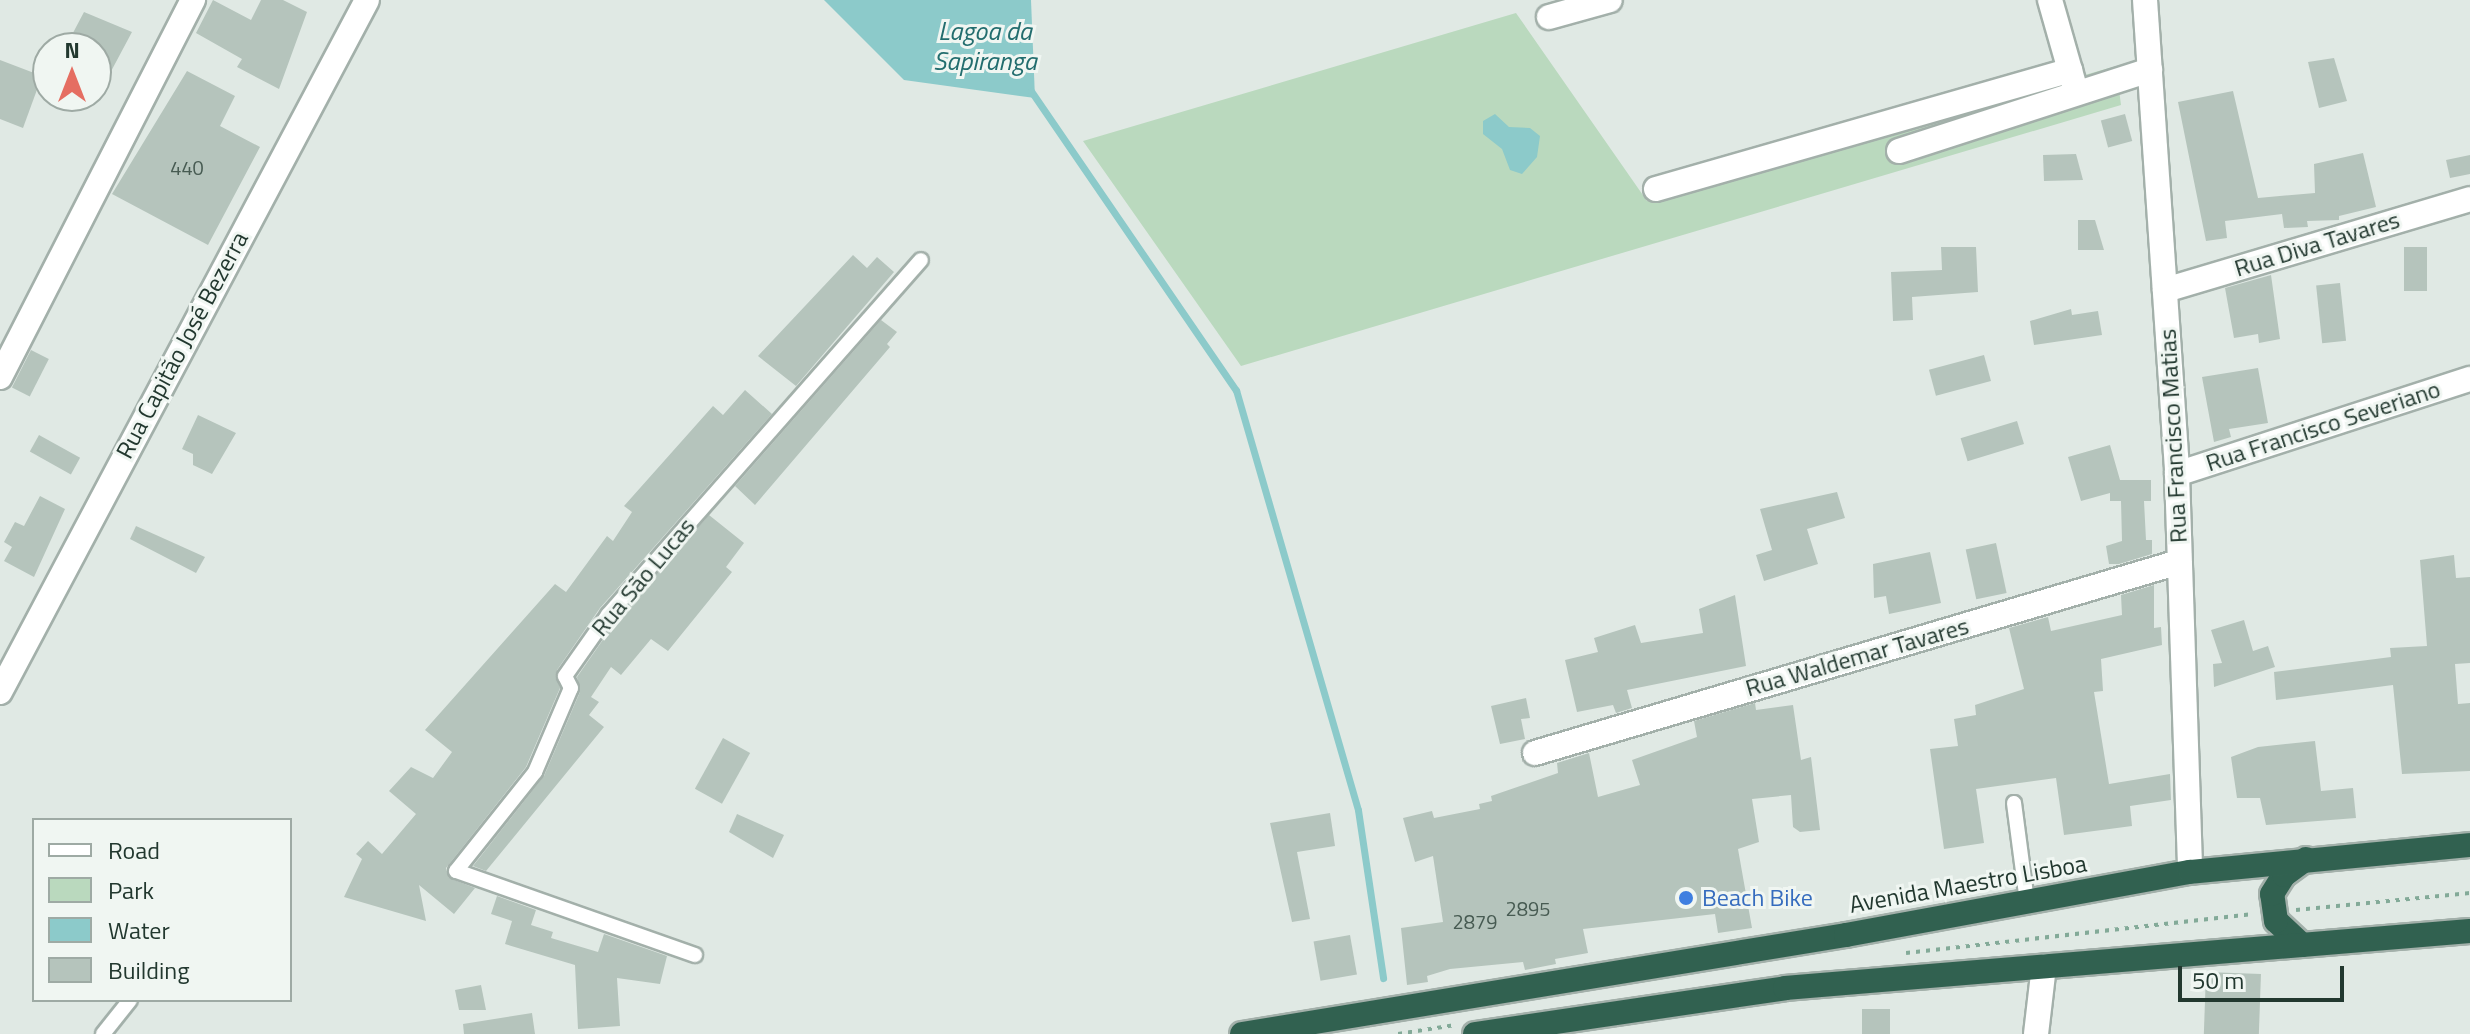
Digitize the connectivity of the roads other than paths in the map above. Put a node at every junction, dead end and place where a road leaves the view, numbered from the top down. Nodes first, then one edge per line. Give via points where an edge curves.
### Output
1 (193, 0) edge
2 (367, 0) edge
3 (1610, 0) edge
4 (2050, 0) edge
5 (2146, 0) edge
6 (1549, 17) dead end
7 (2150, 70) junction
8 (2074, 82) junction
9 (1899, 151) dead end
10 (1656, 189) dead end
11 (2470, 199) edge
12 (921, 260) dead end
13 (2165, 290) junction
14 (0, 377) edge
15 (2470, 379) edge
16 (2177, 474) junction
17 (2179, 562) junction
18 (0, 692) edge
19 (1535, 753) dead end
20 (2014, 803) dead end
21 (2470, 845) edge
22 (2308, 858) junction
23 (2190, 872) junction
24 (2027, 902) junction
25 (2470, 931) edge
26 (2302, 945) junction
27 (695, 955) dead end
28 (2044, 966) junction
29 (128, 1002) edge
30 (103, 1034) edge
31 (1242, 1034) edge
32 (1475, 1034) edge
33 (2036, 1034) edge

1 - 14 street
2 - 18 street, Rua Capitão José Bezerra
3 - 6 street
4 - 8 street
5 - 7 street, Rua Francisco Matias
7 - 8 street
7 - 13 street, Rua Francisco Matias
8 - 9 street
8 - 10 street
11 - 13 street, Rua Diva Tavares
12 - 27 lane, Rua São Lucas via 608,615 565,676 571,688 535,772 456,871
13 - 16 street, Rua Francisco Matias
15 - 16 street, Rua Francisco Severiano
16 - 17 street, Rua Francisco Matias
17 - 19 street, Rua Waldemar Tavares
17 - 23 street, Rua Francisco Matias
20 - 24 lane
21 - 22 highway, Avenida Maestro Lisboa
22 - 23 highway, Avenida Maestro Lisboa
22 - 26 highway via 2284,875 2272,894 2276,921
23 - 24 highway, Avenida Maestro Lisboa
24 - 31 highway, Avenida Maestro Lisboa
25 - 26 highway
26 - 28 highway
28 - 32 highway via 1700,998
28 - 33 street
29 - 30 lane

